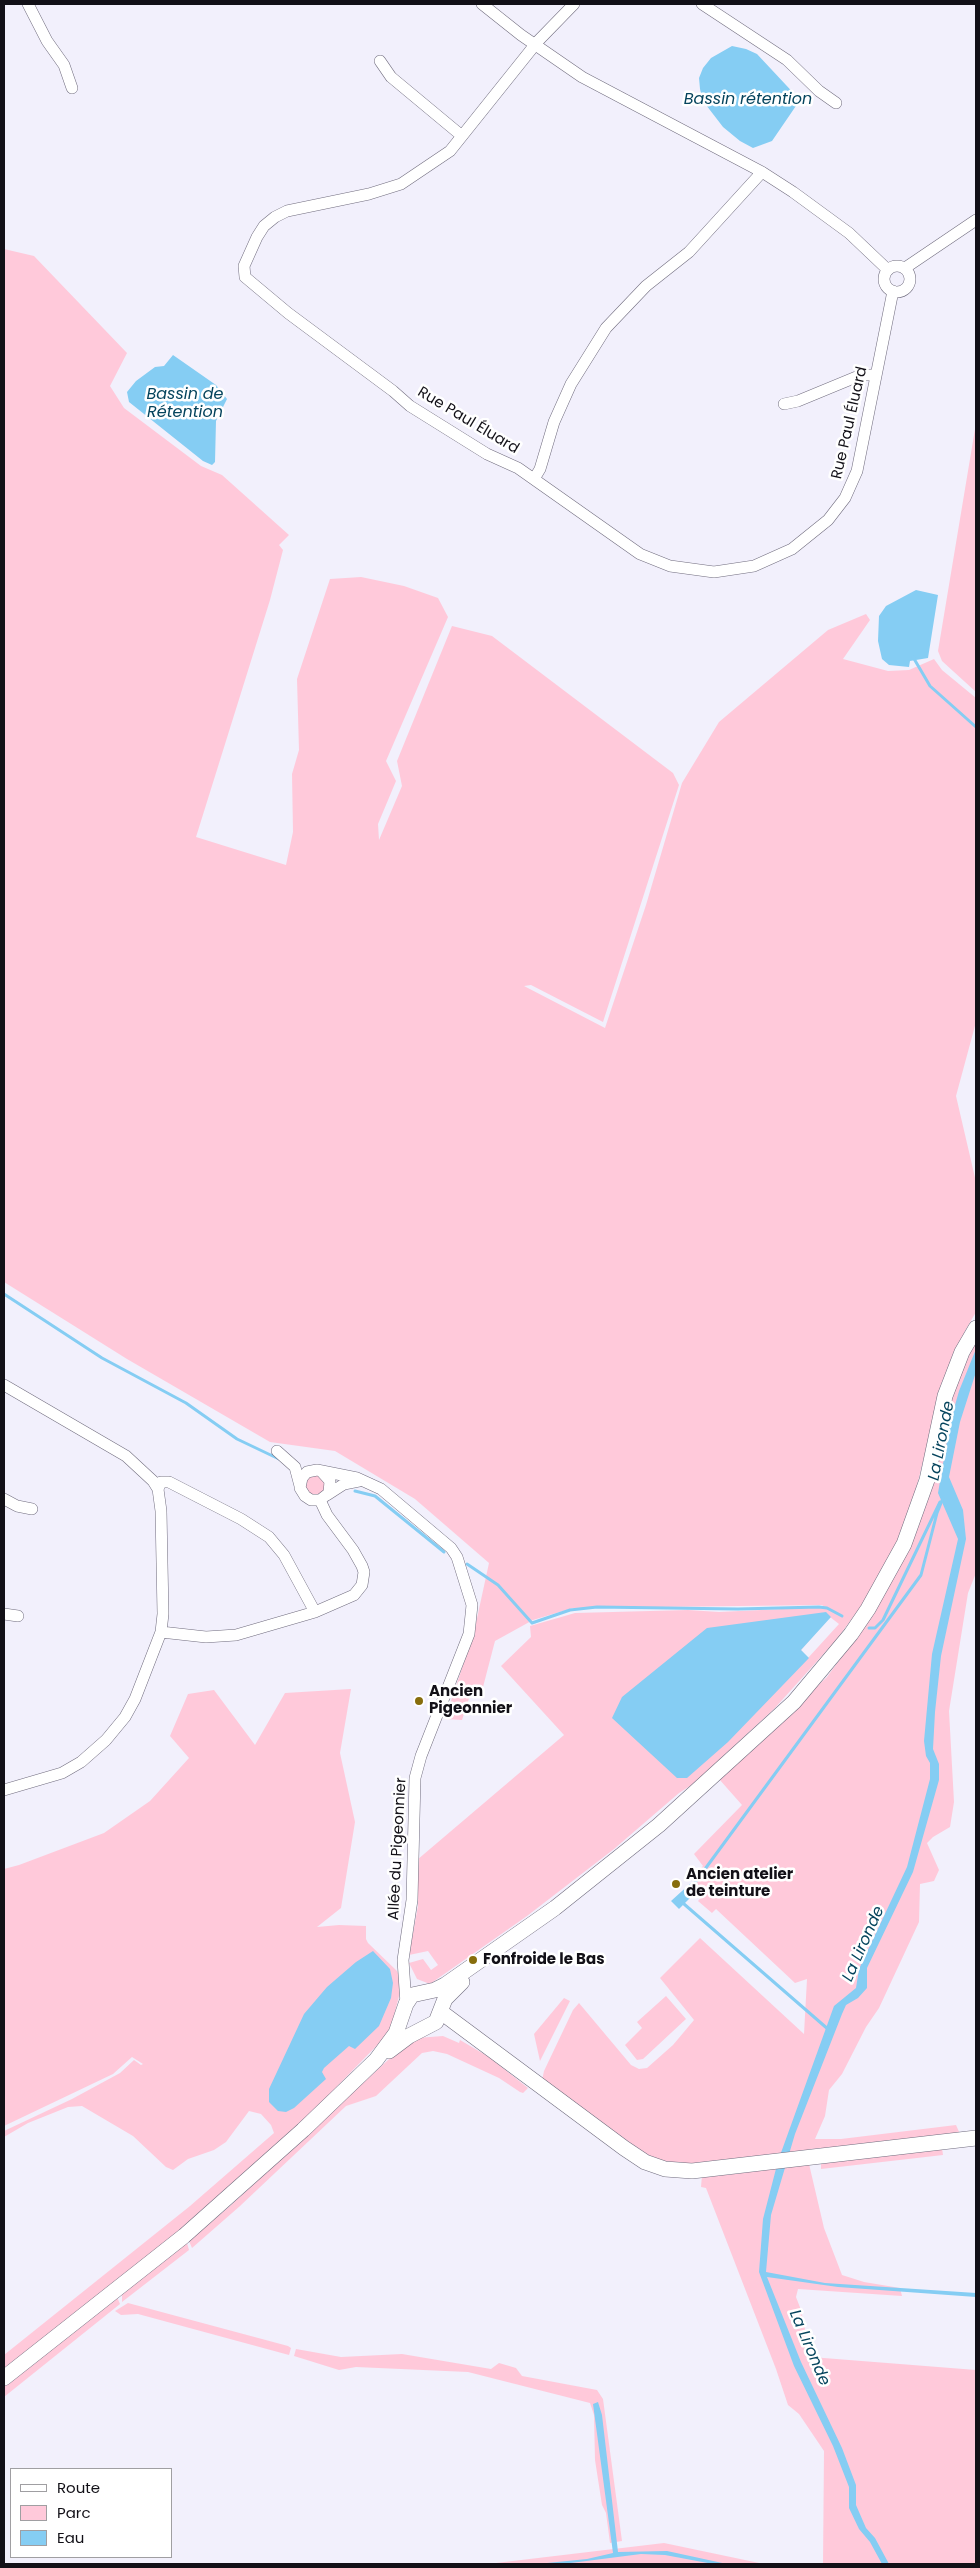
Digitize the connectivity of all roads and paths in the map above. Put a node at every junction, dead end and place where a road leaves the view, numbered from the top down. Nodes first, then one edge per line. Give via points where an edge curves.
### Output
1 (28, 4) edge
2 (482, 4) edge
3 (574, 4) edge
4 (702, 4) edge
5 (534, 45) junction
6 (380, 60) dead end
7 (72, 88) dead end
8 (836, 103) dead end
9 (462, 136) junction
10 (762, 172) junction
11 (976, 220) edge
12 (905, 268) junction
13 (888, 270) junction
14 (893, 291) junction
15 (876, 376) junction
16 (784, 404) dead end
17 (534, 479) junction
18 (976, 1328) edge
19 (4, 1385) edge
20 (319, 1470) junction
21 (365, 1481) junction
22 (300, 1488) junction
23 (158, 1489) junction
24 (324, 1497) junction
25 (4, 1499) edge
26 (32, 1509) dead end
27 (315, 1612) junction
28 (4, 1614) edge
29 (18, 1616) dead end
30 (161, 1632) junction
31 (4, 1790) edge
32 (496, 1951) junction
33 (404, 1973) junction
34 (425, 1992) junction
35 (405, 2005) junction
36 (441, 2010) junction
37 (427, 2027) junction
38 (376, 2060) junction
39 (504, 2061) junction
40 (976, 2138) edge
41 (4, 2378) edge

1 - 7 street via 64,65
2 - 5 street
3 - 5 street, Rue Paul Éluard
4 - 8 street via 787,60 819,92
5 - 9 street, Rue Paul Éluard
5 - 10 street via 605,91
6 - 9 street via 391,77
9 - 17 street, Rue Paul Éluard via 436,163 401,184 370,194 287,211 275,217 257,237 243,272 249,281 410,406
10 - 13 street via 825,214
10 - 17 street via 689,252 646,286 602,333 571,384
11 - 12 street
12 - 13 street via 896,266
12 - 14 street via 910,277 908,285
13 - 14 street via 885,282
14 - 15 street, Rue Paul Éluard
15 - 16 street via 861,375
15 - 17 street, Rue Paul Éluard via 857,471 846,498 828,520 802,542 774,559 754,566 714,572 655,561 640,554
18 - 32 street via 962,1352 945,1396 927,1480 911,1528 887,1577 852,1634 794,1702 660,1825
19 - 23 street via 126,1456 150,1477
20 - 21 street, Allée du Pigeonnier
20 - 22 street via 304,1475
20 - 22 street, Allée du Pigeonnier via 278,1451 295,1467
20 - 24 street via 330,1481
21 - 24 street via 344,1484
21 - 33 street, Allée du Pigeonnier via 389,1495 451,1548 472,1605 469,1634 415,1778 412,1900
22 - 24 street via 308,1498
23 - 27 street via 161,1482 169,1482 269,1537 284,1555
23 - 30 street via 161,1511
24 - 27 street via 327,1515 360,1561 364,1578 354,1595
25 - 26 street
27 - 30 street via 236,1635 206,1637
28 - 29 street
30 - 31 street via 135,1699 106,1740 62,1773
32 - 34 street via 445,1985
32 - 36 street via 451,1991
33 - 34 street
33 - 35 street, Allée du Pigeonnier
34 - 35 street via 412,1995
34 - 36 street via 436,1998
35 - 37 street via 406,2018 411,2024
35 - 38 street via 396,2032
36 - 37 street via 438,2019
36 - 39 street
37 - 38 street
37 - 39 street via 464,2038
38 - 41 street via 191,2230
39 - 40 street via 616,2142 658,2167 687,2171

